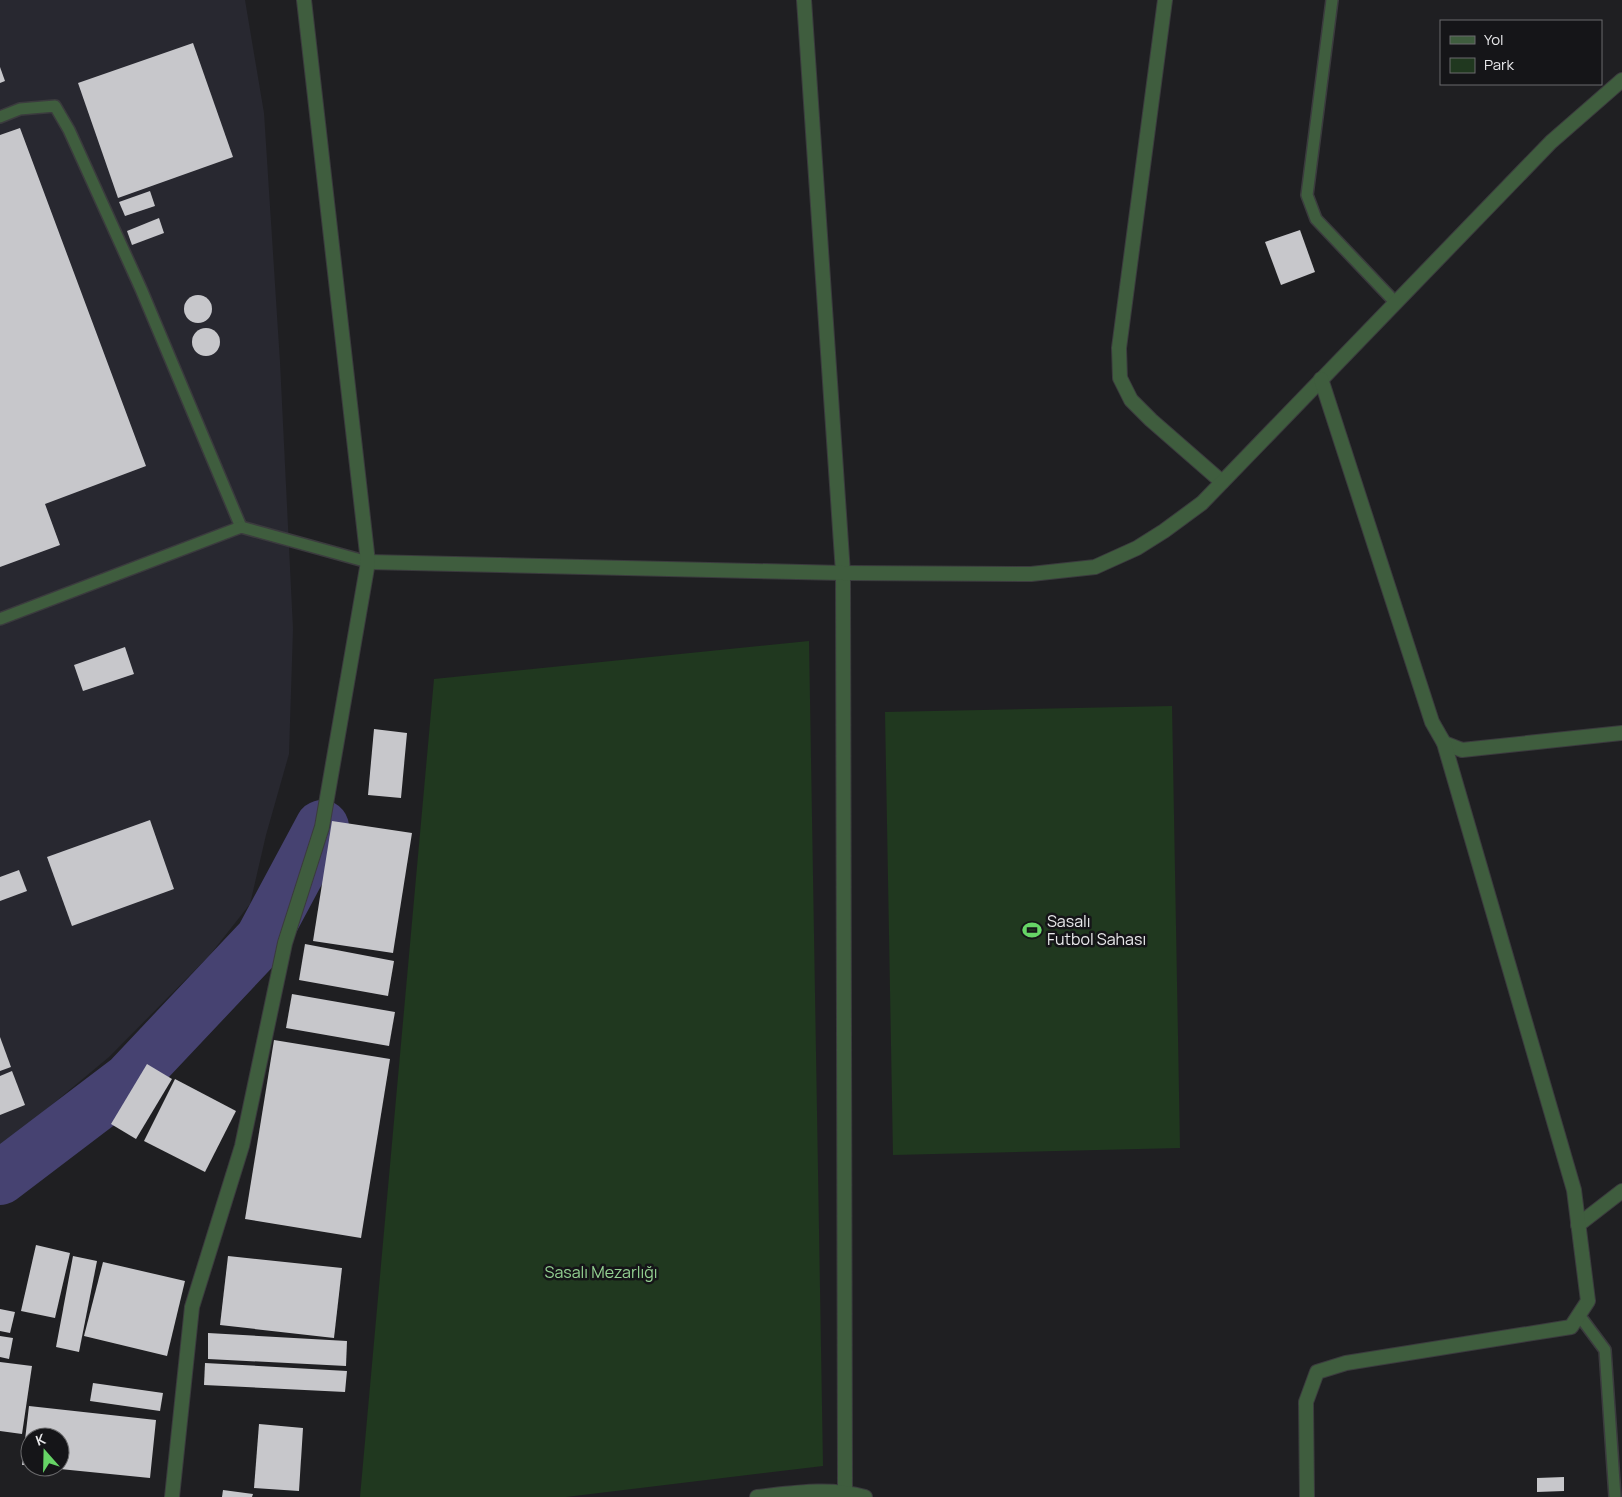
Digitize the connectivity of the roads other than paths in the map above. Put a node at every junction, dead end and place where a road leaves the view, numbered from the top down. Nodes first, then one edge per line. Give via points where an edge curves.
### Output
1 (304, 0) edge
2 (804, 0) edge
3 (1165, 0) edge
4 (1332, 0) edge
5 (1622, 80) edge
6 (0, 117) edge
7 (1395, 302) junction
8 (1321, 379) junction
9 (1222, 482) junction
10 (241, 527) junction
11 (368, 562) junction
12 (843, 573) junction
13 (0, 619) edge
14 (1622, 733) edge
15 (1444, 743) junction
16 (1622, 1191) edge
17 (1578, 1224) junction
18 (1579, 1315) junction
19 (845, 1492) junction
20 (172, 1497) edge
21 (756, 1497) edge
22 (865, 1497) edge
23 (1308, 1497) edge
24 (1615, 1497) edge

1 - 11 street
2 - 12 street
3 - 9 street via 1119,348 1120,378 1131,400
4 - 7 lane via 1307,195 1316,219
5 - 7 street via 1551,142
6 - 10 lane via 20,110 55,106 60,114 141,289
7 - 8 street
8 - 9 street
8 - 15 street via 1432,722
9 - 12 street via 1202,503 1164,531 1094,567 1031,574
10 - 11 lane
10 - 13 lane
11 - 12 street
11 - 20 street via 322,827 285,943 242,1146 192,1307
12 - 19 street
14 - 15 street via 1462,750
15 - 17 street via 1574,1190
16 - 17 street
17 - 18 street via 1588,1301
18 - 23 street via 1571,1327 1346,1363 1317,1372 1306,1402
18 - 24 lane via 1605,1350
19 - 21 street
19 - 22 street

